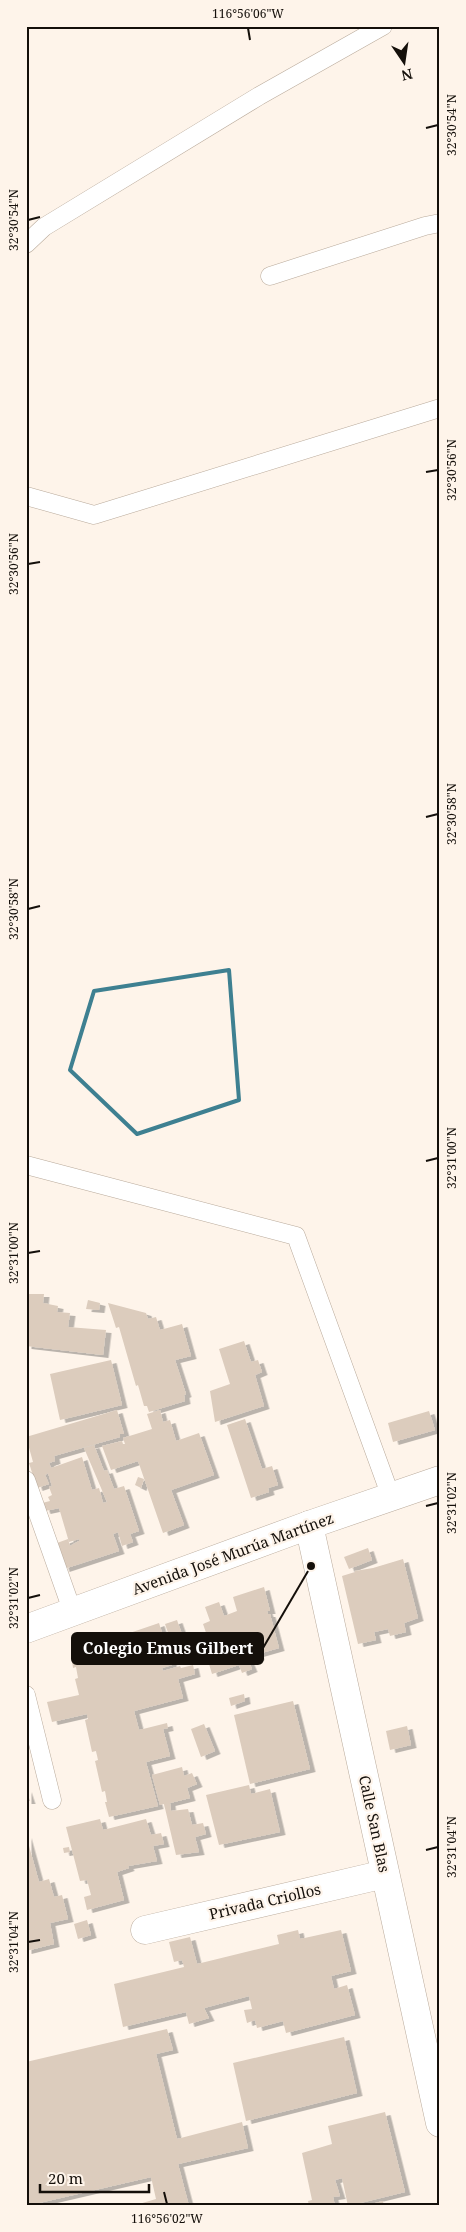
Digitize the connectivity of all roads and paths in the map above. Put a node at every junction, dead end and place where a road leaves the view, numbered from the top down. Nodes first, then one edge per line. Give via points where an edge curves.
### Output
1 (383, 26) edge
2 (440, 223) edge
3 (26, 244) edge
4 (270, 276) dead end
5 (440, 408) edge
6 (26, 496) edge
7 (26, 1165) edge
8 (26, 1480) edge
9 (440, 1480) edge
10 (391, 1497) junction
11 (309, 1525) junction
12 (73, 1613) junction
13 (26, 1629) edge
14 (26, 1695) edge
15 (52, 1800) dead end
16 (385, 1874) junction
17 (145, 1930) dead end
18 (440, 2123) edge

1 - 3 lane via 259,96 60,217
2 - 4 lane
5 - 6 lane via 94,514
7 - 10 lane via 296,1236
8 - 12 lane
9 - 10 street, Avenida José Murúa Martínez
10 - 11 street, Avenida José Murúa Martínez
11 - 12 street, Avenida José Murúa Martínez
11 - 16 street, Calle San Blas
12 - 13 street, Avenida José Murúa Martínez
14 - 15 lane
16 - 17 street, Privada Criollos
16 - 18 street, Calle San Blas

